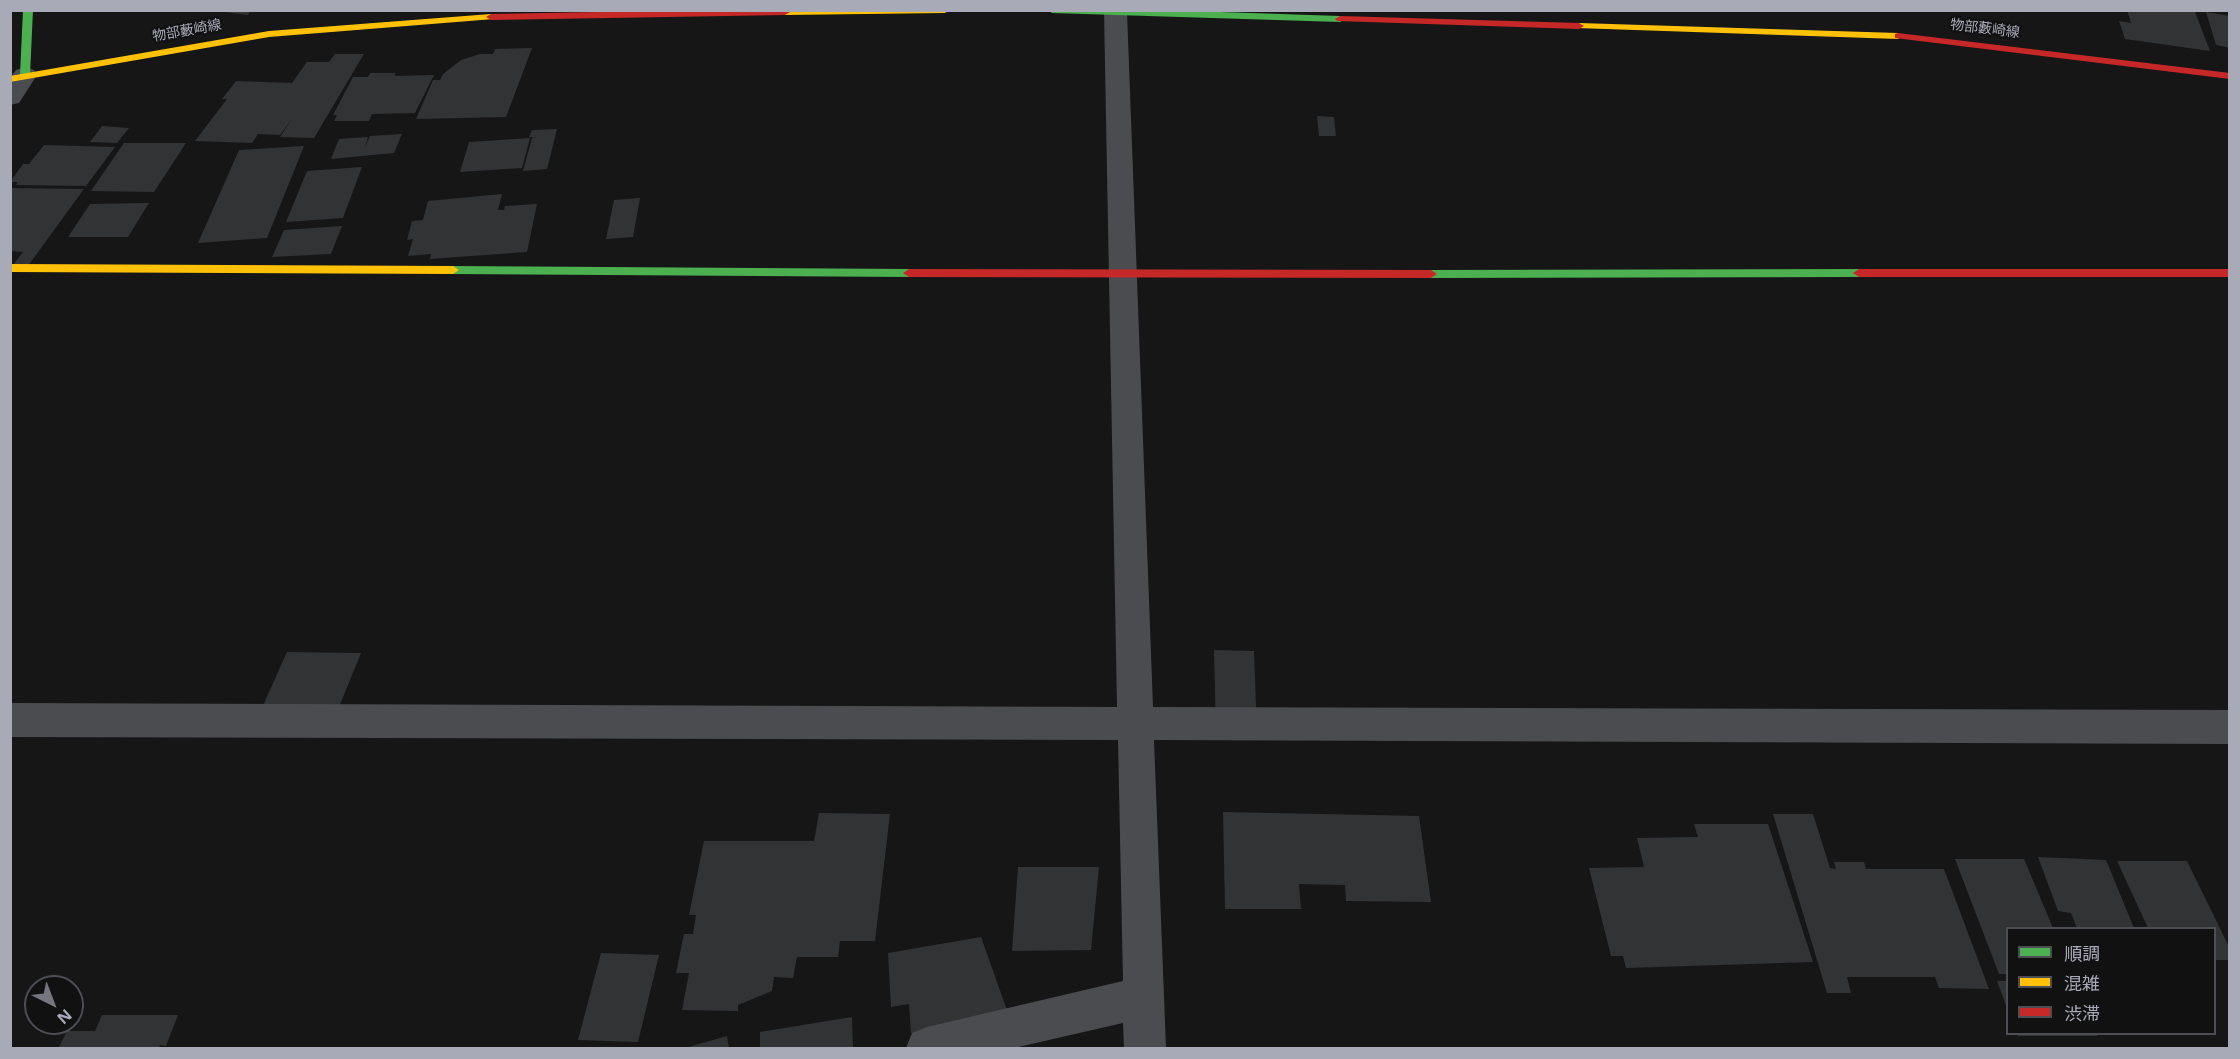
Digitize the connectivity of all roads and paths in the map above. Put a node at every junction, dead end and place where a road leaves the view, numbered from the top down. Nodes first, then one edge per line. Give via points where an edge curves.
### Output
1 (28, 10) edge
2 (945, 10) edge
3 (1052, 10) edge
4 (1115, 12) junction
5 (2229, 76) edge
6 (18, 77) edge
7 (10, 97) edge
8 (10, 268) edge
9 (2229, 273) edge
10 (1122, 274) junction
11 (10, 720) edge
12 (1136, 723) junction
13 (2229, 727) edge
14 (1144, 997) junction
15 (927, 1048) edge
16 (1145, 1048) edge

1 - 6 main road
2 - 6 main road, 物部藪崎線 via 513,16 269,33
3 - 4 main road, 物部藪崎線
4 - 5 main road, 物部藪崎線 via 1909,36
4 - 10 street
6 - 7 street
8 - 10 main road
9 - 10 main road
10 - 12 street
11 - 12 street
12 - 13 street
12 - 14 street
14 - 15 street
14 - 16 street

